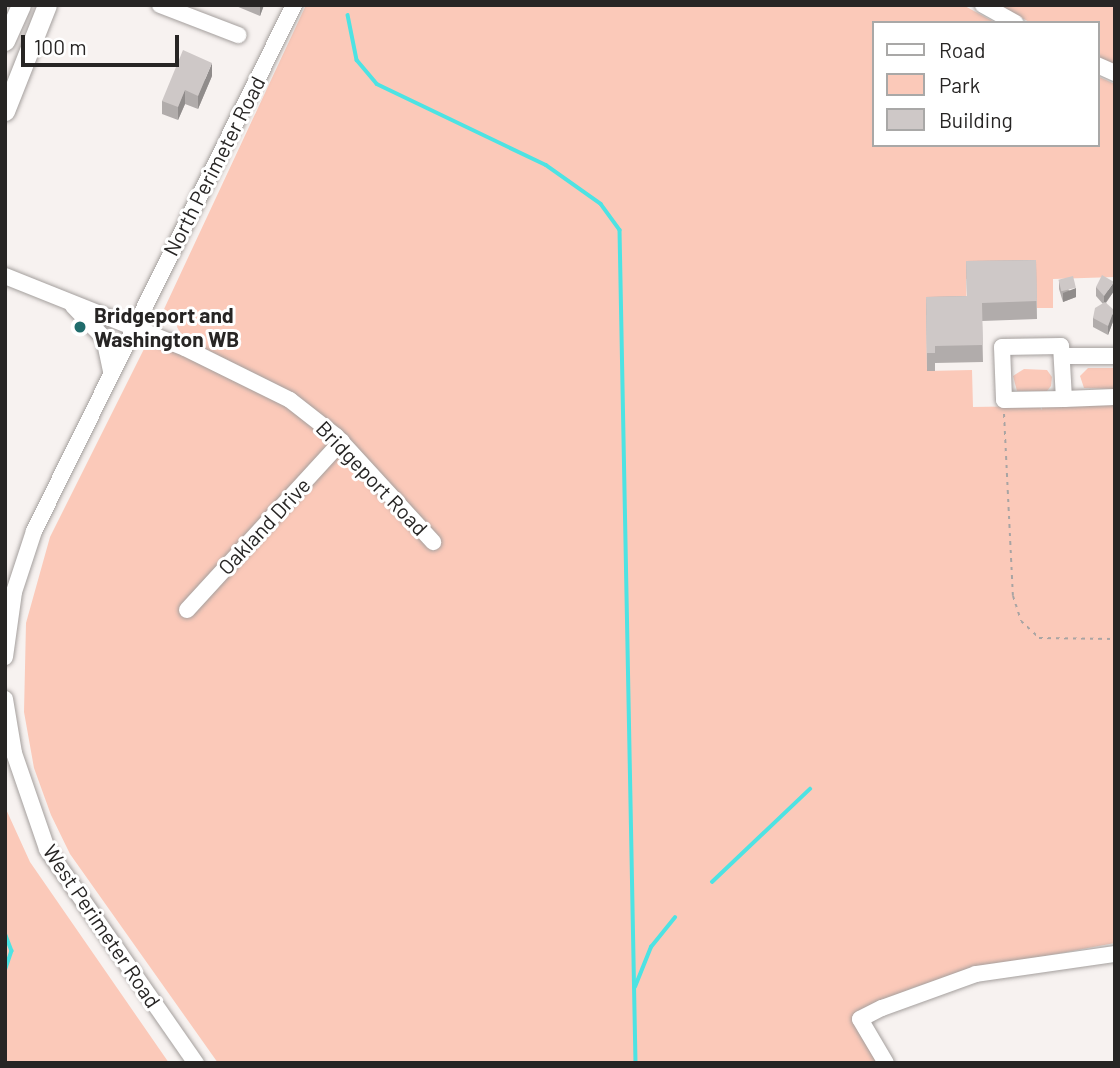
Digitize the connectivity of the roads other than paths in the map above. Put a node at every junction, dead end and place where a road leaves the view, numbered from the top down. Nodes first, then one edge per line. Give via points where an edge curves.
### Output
1 (47, 5) edge
2 (160, 5) edge
3 (294, 5) edge
4 (983, 5) edge
5 (13, 15) edge
6 (1011, 21) edge
7 (238, 35) dead end
8 (5, 41) edge
9 (1099, 66) edge
10 (1115, 73) edge
11 (5, 111) edge
12 (5, 276) edge
13 (66, 300) junction
14 (133, 326) junction
15 (1062, 356) junction
16 (1115, 356) edge
17 (111, 371) junction
18 (1115, 397) edge
19 (1064, 399) junction
20 (342, 441) junction
21 (433, 541) dead end
22 (187, 610) dead end
23 (5, 657) edge
24 (5, 699) edge
25 (1115, 954) edge
26 (196, 1063) edge
27 (886, 1063) edge

1 - 11 main road
2 - 7 street
3 - 14 street, North Perimeter Road
4 - 6 street
5 - 8 main road
9 - 10 street
12 - 13 street, Bridgeport Road
13 - 14 street, Bridgeport Road
13 - 17 street via 104,338
14 - 17 street
14 - 20 street, Bridgeport Road via 282,395
15 - 16 street
15 - 19 street
15 - 19 street via 1061,346 1002,347 1004,403
17 - 23 street via 34,531 14,592
18 - 19 street
20 - 21 street, Bridgeport Road
20 - 22 street, Oakland Drive
24 - 26 street, West Perimeter Road via 14,753 47,849
25 - 27 street via 976,974 860,1019

